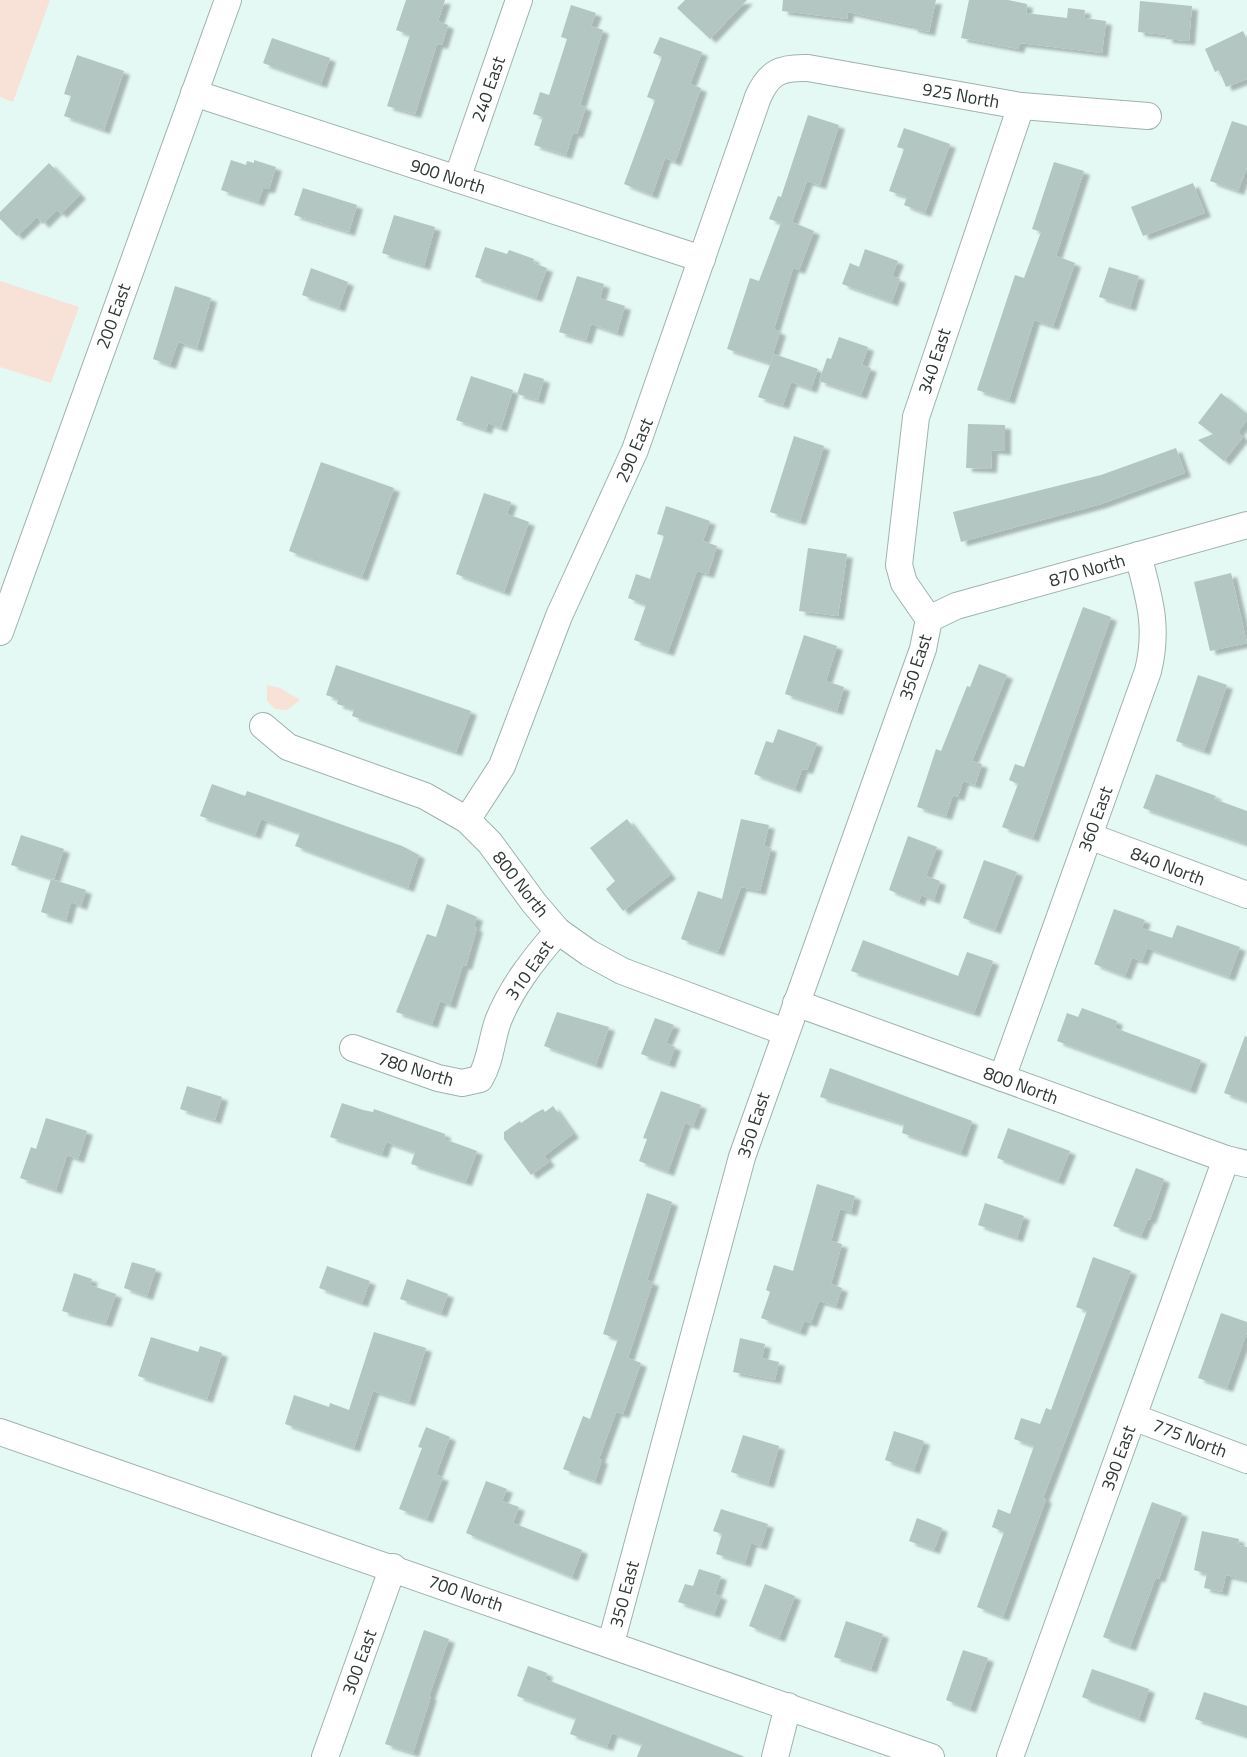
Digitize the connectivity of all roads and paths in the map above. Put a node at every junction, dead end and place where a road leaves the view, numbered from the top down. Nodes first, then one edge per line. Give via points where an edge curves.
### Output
1 (228, 0) edge
2 (519, 0) edge
3 (776, 71) joint
4 (194, 93) junction
5 (1021, 106) junction
6 (1148, 116) dead end
7 (457, 179) junction
8 (702, 259) junction
9 (1247, 525) edge
10 (1138, 555) junction
11 (930, 619) junction
12 (0, 632) edge
13 (263, 726) dead end
14 (466, 820) junction
15 (1089, 836) junction
16 (1247, 895) edge
17 (558, 931) junction
18 (796, 1003) junction
19 (785, 1032) junction
20 (353, 1048) dead end
21 (1002, 1078) junction
22 (480, 1079) joint
23 (1236, 1161) edge
24 (1133, 1417) junction
25 (0, 1432) edge
26 (1247, 1460) edge
27 (393, 1567) junction
28 (611, 1643) junction
29 (788, 1706) junction
30 (325, 1757) edge
31 (775, 1757) edge
32 (932, 1757) edge
33 (1010, 1757) edge

1 - 4 street, 200 East
2 - 7 street, 240 East
3 - 5 street, 925 North via 808,68
3 - 8 street, 290 East via 764,83 758,97
4 - 7 street, 900 North
4 - 12 street, 200 East
5 - 6 street, 925 North
5 - 11 street, 340 East via 934,358 914,432 899,564 904,583
7 - 8 street, 900 North
8 - 14 street, 290 East via 643,429 559,616 502,766
9 - 10 street, 870 North
10 - 11 street, 870 North via 956,606
10 - 15 street, 360 East via 1151,606 1154,649
11 - 18 street, 350 East via 923,649
13 - 14 street, 800 North via 288,747 425,796
14 - 17 street, 800 North via 490,843
15 - 16 street, 840 North
15 - 21 street, 360 East
17 - 19 street, 800 North via 622,971
17 - 22 street, 310 East via 519,978 506,1002 488,1065
18 - 19 street, 350 East
18 - 21 street, 800 North
19 - 28 street, 350 East via 742,1157
20 - 22 street, 780 North via 438,1078 462,1083
21 - 23 street, 800 North
23 - 24 street, 390 East
24 - 26 street, 775 North
24 - 33 street, 390 East
25 - 27 street, 700 North
27 - 28 street, 700 North
27 - 30 street, 300 East
28 - 29 street, 700 North
29 - 31 street
29 - 32 street, 700 North

